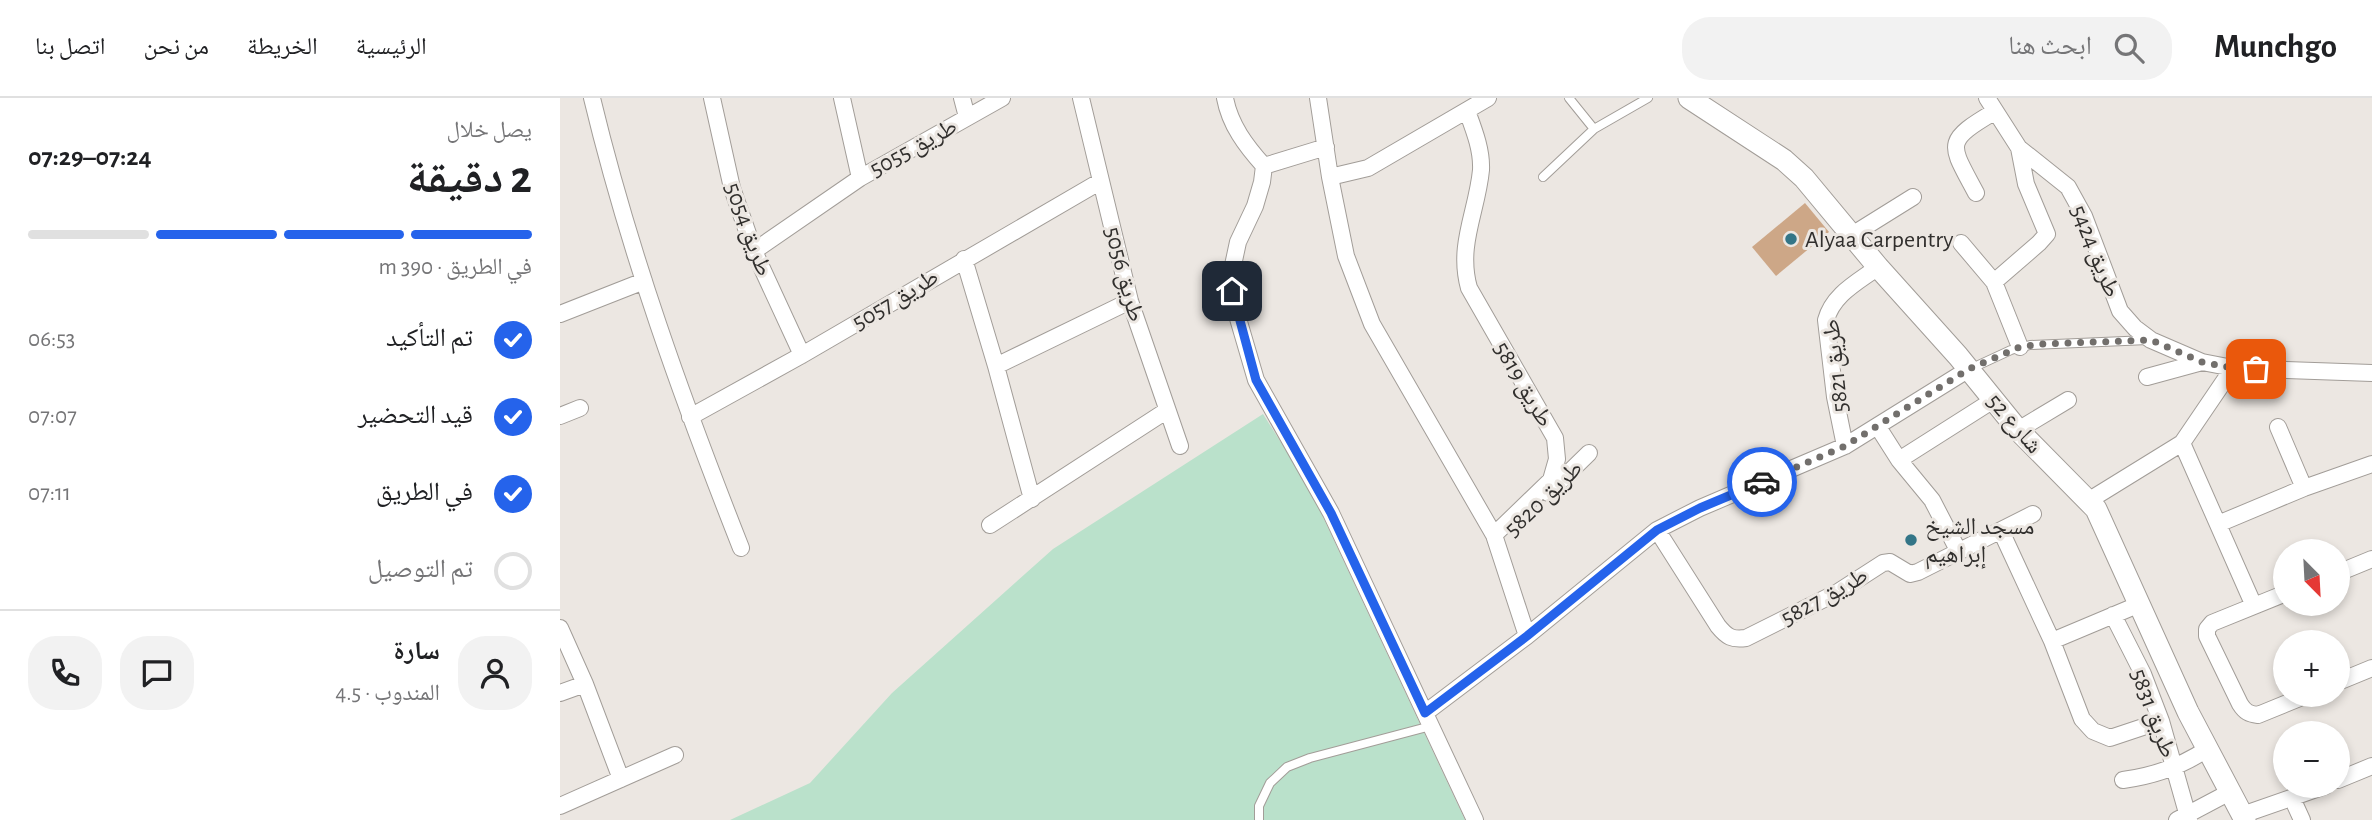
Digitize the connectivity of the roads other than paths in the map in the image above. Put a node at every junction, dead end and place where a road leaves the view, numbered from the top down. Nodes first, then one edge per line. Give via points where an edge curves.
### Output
1 (592, 98) edge
2 (712, 98) edge
3 (842, 98) edge
4 (962, 98) edge
5 (1002, 98) edge
6 (1081, 98) edge
7 (1225, 98) edge
8 (1318, 98) edge
9 (1488, 98) edge
10 (1569, 98) edge
11 (1648, 98) edge
12 (1689, 98) edge
13 (1991, 105) edge
14 (1467, 111) junction
15 (967, 117) junction
16 (1594, 129) junction
17 (1326, 146) junction
18 (2019, 148) junction
19 (1264, 166) junction
20 (1330, 177) junction
21 (1543, 177) dead end
22 (859, 178) junction
23 (1101, 181) junction
24 (1976, 193) dead end
25 (1913, 197) dead end
26 (1852, 235) junction
27 (1961, 243) dead end
28 (754, 251) junction
29 (964, 259) junction
30 (1878, 267) junction
31 (644, 281) junction
32 (1994, 282) junction
33 (1130, 301) junction
34 (560, 314) edge
35 (2151, 340) junction
36 (2020, 347) junction
37 (802, 355) junction
38 (2202, 362) junction
39 (996, 366) junction
40 (2233, 368) junction
41 (1969, 369) junction
42 (2372, 373) edge
43 (2147, 377) dead end
44 (1995, 399) junction
45 (2068, 400) dead end
46 (580, 408) dead end
47 (1167, 411) junction
48 (560, 416) edge
49 (690, 417) junction
50 (1878, 427) junction
51 (2278, 427) dead end
52 (2018, 430) junction
53 (2182, 443) junction
54 (1180, 446) dead end
55 (1845, 446) junction
56 (1589, 453) dead end
57 (1899, 460) junction
58 (2372, 464) edge
59 (2304, 488) junction
60 (1032, 499) junction
61 (2088, 501) junction
62 (2033, 514) dead end
63 (2218, 524) junction
64 (990, 525) dead end
65 (1657, 530) junction
66 (2001, 531) junction
67 (1495, 539) junction
68 (741, 548) dead end
69 (1959, 552) junction
70 (2372, 559) edge
71 (2350, 568) edge
72 (2273, 598) edge
73 (2140, 604) junction
74 (2254, 606) junction
75 (2113, 615) junction
76 (560, 628) edge
77 (1527, 636) junction
78 (2052, 641) junction
79 (2372, 668) edge
80 (2350, 677) edge
81 (585, 684) junction
82 (560, 693) edge
83 (2277, 707) edge
84 (1428, 719) junction
85 (2161, 720) junction
86 (2207, 748) junction
87 (675, 755) dead end
88 (2174, 766) junction
89 (2372, 766) edge
90 (2350, 775) edge
91 (621, 779) junction
92 (2123, 780) dead end
93 (2230, 792) junction
94 (2292, 798) joint
95 (560, 806) edge
96 (2244, 817) edge
97 (2185, 818) edge
98 (1259, 820) edge
99 (1475, 820) edge
100 (2302, 820) edge

1 - 31 street
2 - 28 street, طريق 5054 via 732,188
3 - 22 street, طريق 5055
4 - 15 street, طريق 5055
5 - 15 street, طريق 5055
6 - 23 street, طريق 5056
7 - 19 street via 1233,124
8 - 17 street
9 - 14 street
10 - 16 lane
11 - 16 lane
12 - 26 street, شارع 52 via 1784,160
13 - 18 street, طريق 5424
13 - 24 street via 1956,142 1956,155
14 - 20 street via 1368,168
14 - 67 street, طريق 5819 via 1481,170 1465,273 1469,288 1555,438 1557,459 1551,480
15 - 22 street, طريق 5055
16 - 21 lane
17 - 19 street
17 - 20 street
18 - 32 street via 2026,184 2047,233
18 - 35 street, طريق 5424 via 2068,187 2120,311
19 - 84 street via 1232,270 1232,291 1247,350 1256,380 1331,513
20 - 67 street via 1346,256 1372,324
22 - 28 street, طريق 5055
23 - 29 street, طريق 5057
23 - 33 street, طريق 5056
25 - 26 street
26 - 30 street, شارع 52
27 - 32 street
28 - 37 street, طريق 5054
29 - 37 street, طريق 5057
29 - 39 street
30 - 41 street, شارع 52
30 - 55 street, طريق 5821 via 1837,298 1826,320
31 - 34 street
31 - 49 street
32 - 36 street
33 - 39 street
33 - 47 street, طريق 5056
35 - 36 lane
35 - 38 street, طريق 5424
36 - 41 lane
37 - 49 street, طريق 5057
38 - 40 street
38 - 43 street
39 - 60 street
40 - 42 street
40 - 53 street
41 - 44 street, شارع 52
41 - 50 street
44 - 52 street, شارع 52
44 - 57 street
45 - 52 street
46 - 48 street
47 - 54 street, طريق 5056
47 - 60 street
49 - 68 street
50 - 55 street
50 - 57 street, طريق 5821
51 - 59 street
52 - 61 street, شارع 52
53 - 61 street
53 - 63 street
55 - 65 street
56 - 67 street, طريق 5820
57 - 69 street, طريق 5821 via 1932,499
58 - 59 street
59 - 63 street
60 - 64 street
61 - 73 street, شارع 52 via 2103,519
62 - 66 street, طريق 5827
63 - 74 street
65 - 69 street, طريق 5827 via 1718,626 1734,640 1838,592 1883,563 1890,562 1910,574
65 - 77 street
66 - 69 street, طريق 5827
66 - 78 street
67 - 77 street
70 - 71 street
72 - 74 street
73 - 75 street
73 - 86 street, شارع 52
74 - 83 street via 2212,623 2207,636 2244,710 2258,715
75 - 78 street
75 - 85 street, طريق 5831
76 - 81 street
77 - 84 street
78 - 85 street via 2082,719 2093,731 2110,738
79 - 80 street
81 - 82 street
81 - 91 street
84 - 98 lane via 1287,767 1270,783 1259,806
84 - 99 street
85 - 88 street, طريق 5831
86 - 88 street via 2187,763
86 - 93 street, شارع 52
87 - 91 street
88 - 92 street
88 - 97 street, طريق 5831
89 - 90 street
91 - 95 street
93 - 96 street, شارع 52
93 - 97 street
94 - 96 street
94 - 100 street

